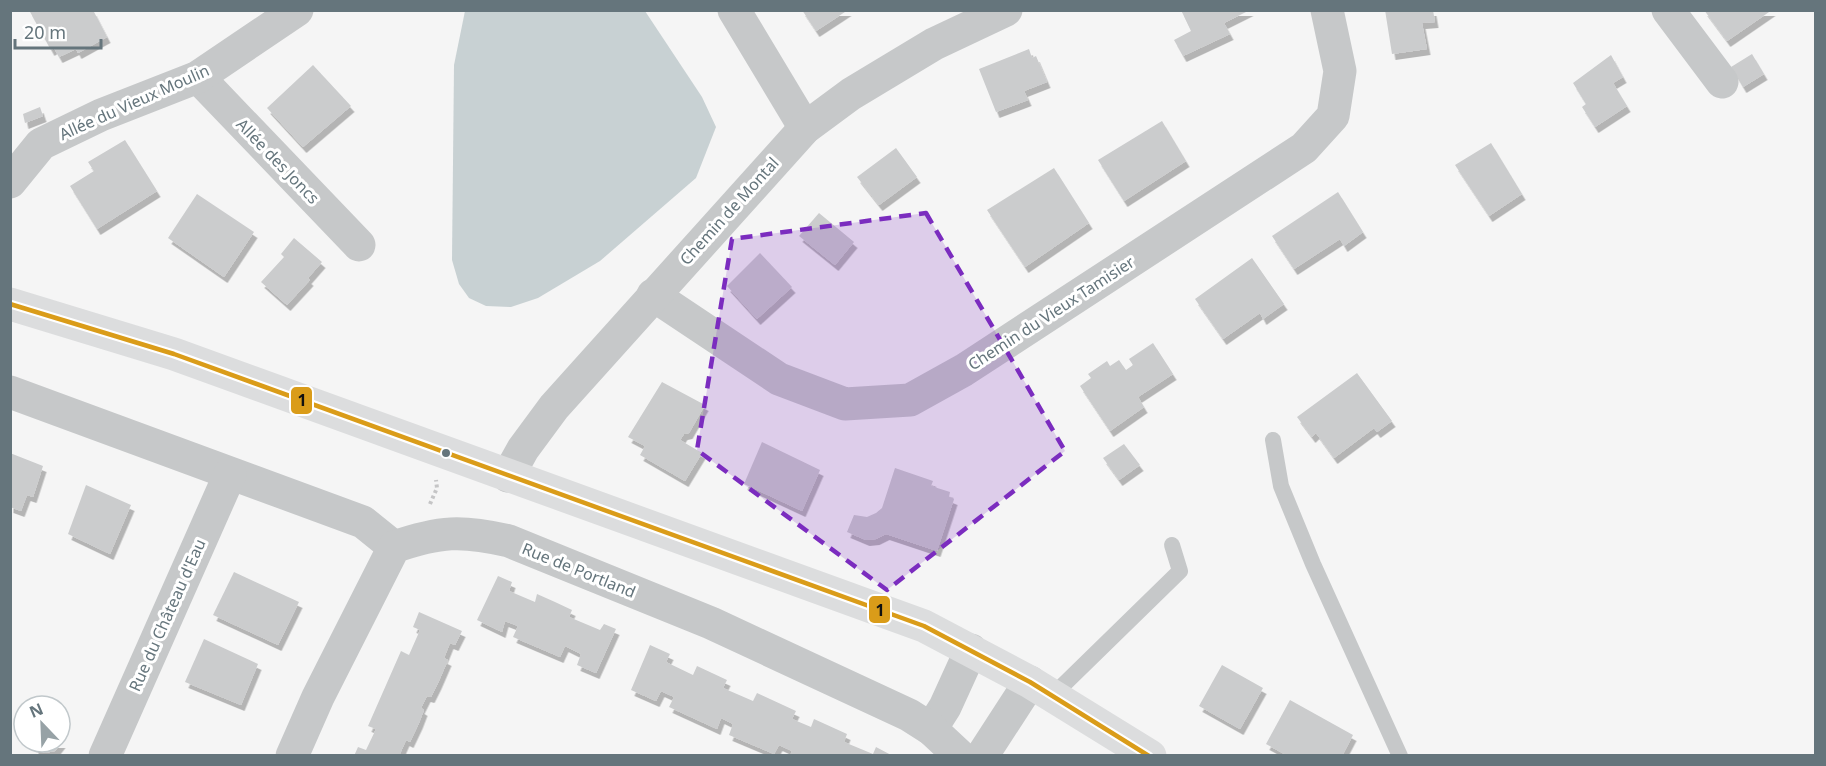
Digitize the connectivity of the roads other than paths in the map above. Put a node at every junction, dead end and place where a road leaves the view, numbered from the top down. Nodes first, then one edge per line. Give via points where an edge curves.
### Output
1 (297, 10) edge
2 (735, 10) edge
3 (1006, 10) edge
4 (1327, 10) edge
5 (1668, 10) edge
6 (198, 77) junction
7 (1722, 82) dead end
8 (805, 128) junction
9 (10, 182) edge
10 (359, 246) dead end
11 (653, 295) junction
12 (10, 304) edge
13 (10, 392) edge
14 (1273, 440) dead end
15 (230, 474) junction
16 (508, 476) junction
17 (404, 543) junction
18 (1172, 545) dead end
19 (971, 650) junction
20 (1042, 689) junction
21 (931, 729) junction
22 (105, 756) edge
23 (291, 756) edge
24 (960, 756) edge
25 (982, 756) edge
26 (1150, 756) edge
27 (1400, 756) edge

1 - 6 street, Allée du Vieux Moulin
2 - 8 street
3 - 8 street, Chemin de Montal via 934,44 851,94
4 - 11 street, Chemin du Vieux Tamisier via 1340,71 1333,116 1304,148 964,370 910,400 845,404 779,379
5 - 7 street
6 - 9 street, Allée du Vieux Moulin via 101,115 41,144
6 - 10 street, Allée des Joncs
8 - 11 street, Chemin de Montal
11 - 16 street, Chemin de Montal via 554,406
12 - 16 main road via 174,354
13 - 15 street
14 - 27 lane via 1281,486
15 - 17 street via 363,522
15 - 22 street, Rue du Château d'Eau
16 - 19 main road via 924,626
17 - 21 street, Rue de Portland via 440,534 474,533 509,541 711,623 909,715
17 - 23 street via 318,697
18 - 20 lane via 1180,571
19 - 20 main road
19 - 21 street
20 - 25 street
20 - 26 main road
21 - 24 street, Rue de Portland

